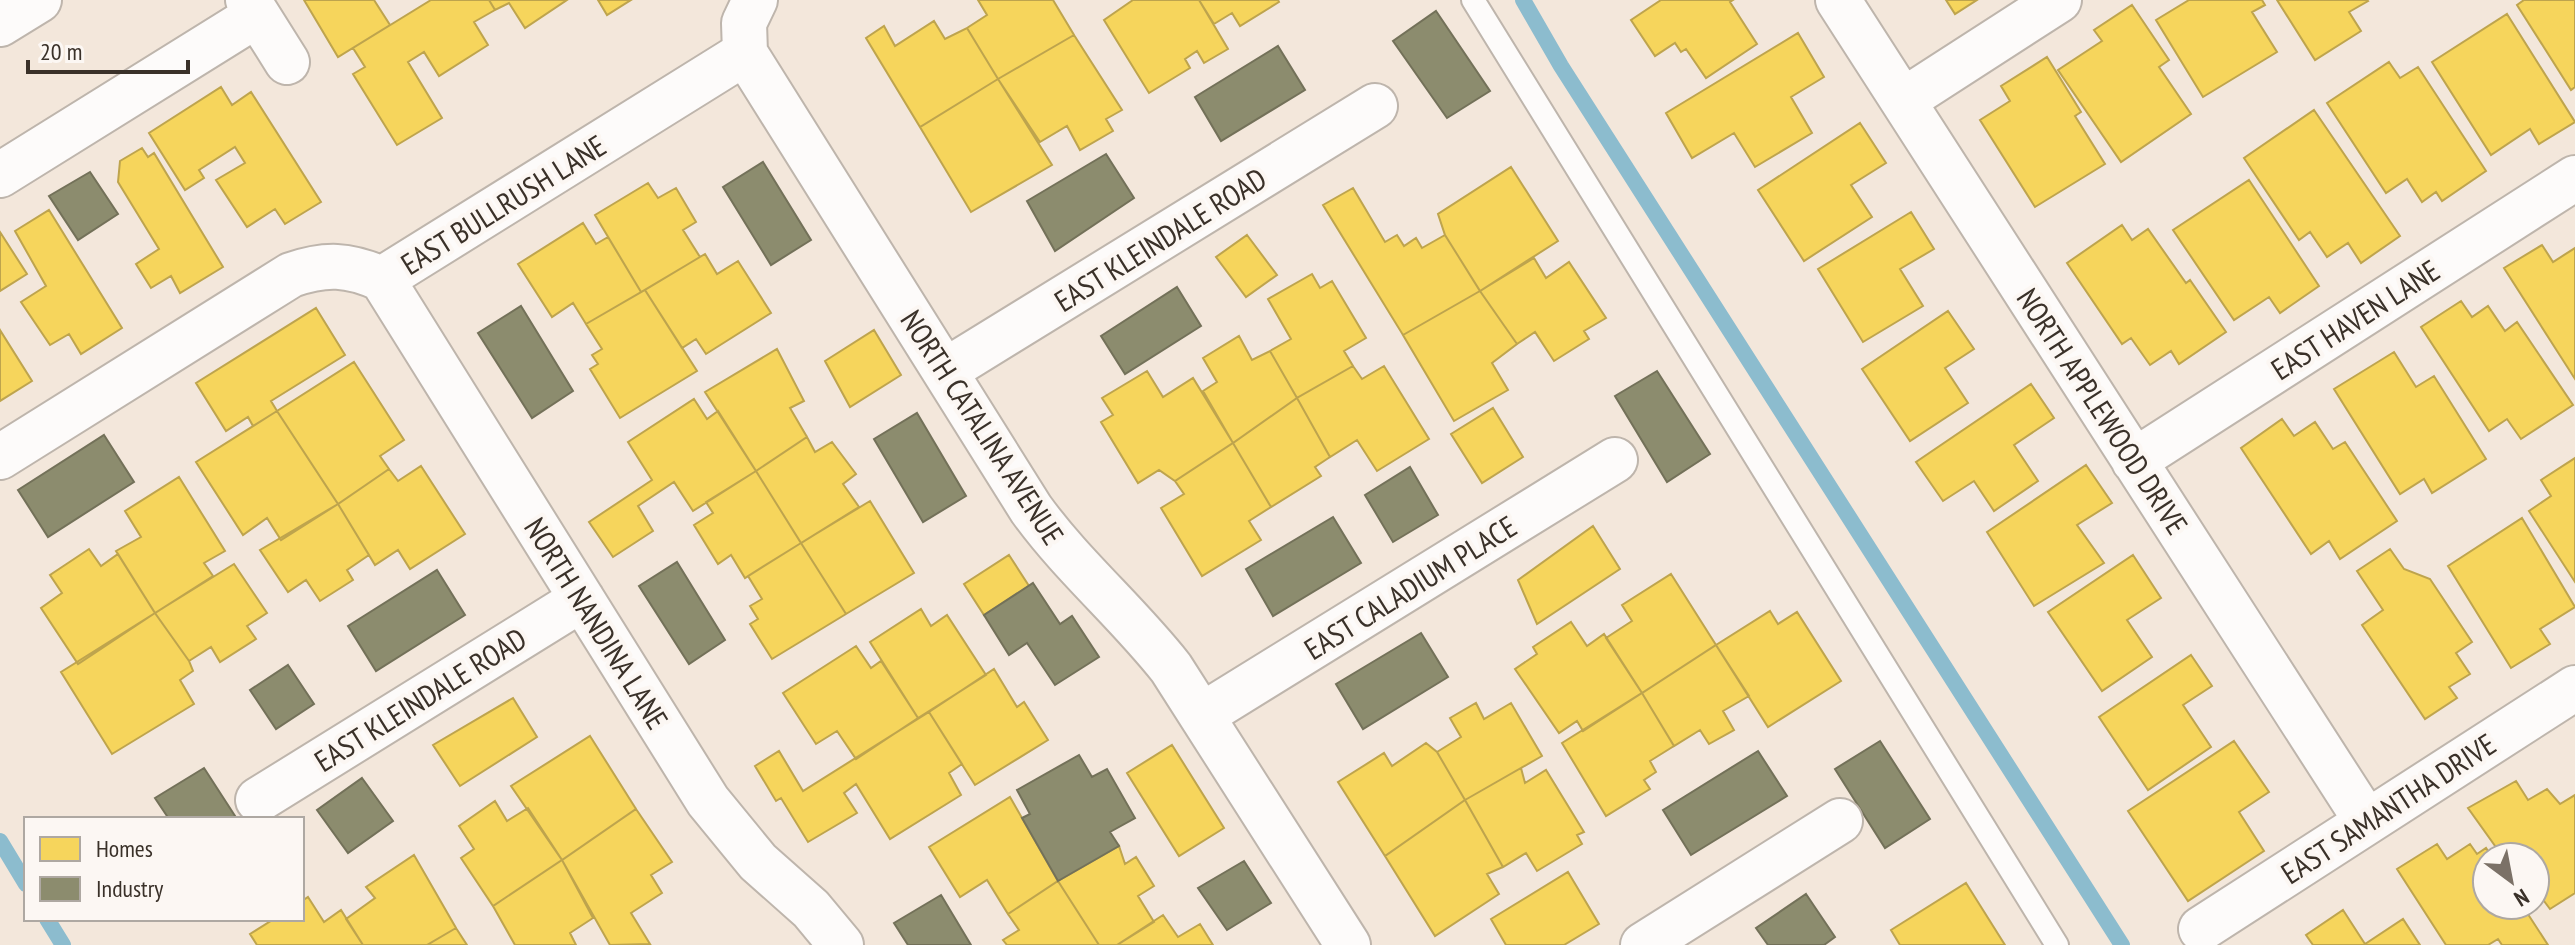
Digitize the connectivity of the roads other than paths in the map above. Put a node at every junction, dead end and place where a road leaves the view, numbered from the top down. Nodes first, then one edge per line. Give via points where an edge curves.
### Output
1 (39, 0) edge
2 (755, 0) edge
3 (1473, 0) edge
4 (1838, 0) edge
5 (2059, 0) edge
6 (252, 8) edge
7 (0, 24) edge
8 (745, 53) junction
9 (287, 62) dead end
10 (1904, 100) junction
11 (1375, 106) dead end
12 (0, 175) edge
13 (2575, 178) edge
14 (382, 279) junction
15 (945, 371) junction
16 (0, 457) edge
17 (1615, 460) dead end
18 (2134, 461) junction
19 (582, 599) junction
20 (2575, 688) edge
21 (1204, 714) junction
22 (258, 800) dead end
23 (1840, 821) dead end
24 (2367, 822) junction
25 (2201, 929) dead end
26 (839, 944) edge
27 (1348, 945) edge
28 (1643, 945) edge
29 (2057, 945) edge

1 - 7 street
2 - 8 street via 744,23
3 - 29 lane
4 - 10 street, NORTH APPLEWOOD DRIVE
5 - 10 street
6 - 9 street
6 - 12 street
8 - 14 street, EAST BULLRUSH LANE
8 - 15 street, NORTH CATALINA AVENUE
10 - 18 street, NORTH APPLEWOOD DRIVE
11 - 15 street, EAST KLEINDALE ROAD
13 - 18 street, EAST HAVEN LANE
14 - 16 street, EAST BULLRUSH LANE via 355,266 322,265 291,275
14 - 19 street, NORTH NANDINA LANE
15 - 21 street, NORTH CATALINA AVENUE via 1057,544 1143,632
17 - 21 street, EAST CALADIUM PLACE
18 - 24 street, NORTH APPLEWOOD DRIVE
19 - 22 street, EAST KLEINDALE ROAD
19 - 26 street, NORTH NANDINA LANE via 733,834 811,909
20 - 24 street, EAST SAMANTHA DRIVE
21 - 27 street, NORTH CATALINA AVENUE
23 - 28 street
24 - 25 street, EAST SAMANTHA DRIVE

